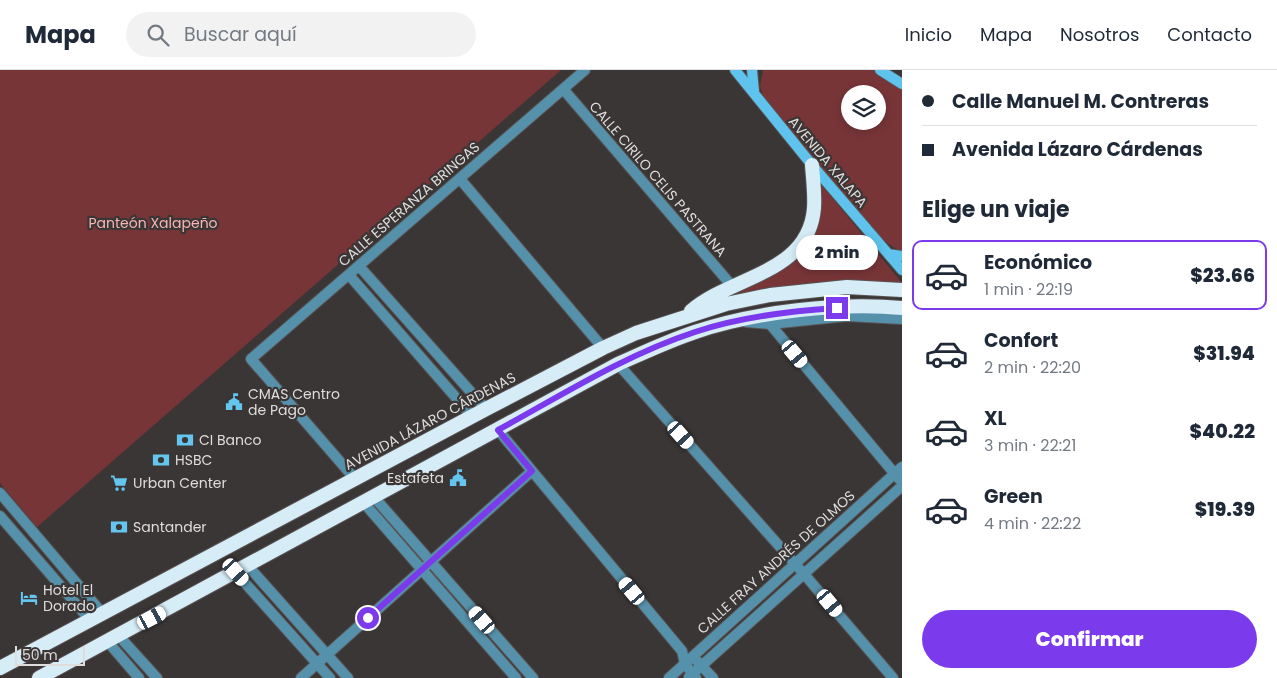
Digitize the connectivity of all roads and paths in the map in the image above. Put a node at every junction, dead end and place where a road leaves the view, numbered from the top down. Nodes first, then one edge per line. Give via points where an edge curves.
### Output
1 (585, 70) edge
2 (735, 70) edge
3 (752, 70) edge
4 (880, 70) edge
5 (902, 84) edge
6 (564, 90) junction
7 (754, 93) junction
8 (812, 165) junction
9 (460, 179) junction
10 (888, 254) junction
11 (902, 256) edge
12 (359, 266) junction
13 (902, 270) edge
14 (348, 275) junction
15 (732, 286) junction
16 (902, 290) edge
17 (902, 308) edge
18 (686, 316) junction
19 (902, 319) edge
20 (733, 321) junction
21 (770, 324) junction
22 (602, 348) junction
23 (618, 364) junction
24 (486, 409) junction
25 (472, 416) junction
26 (498, 430) junction
27 (532, 471) junction
28 (898, 471) edge
29 (355, 479) junction
30 (902, 484) edge
31 (0, 493) edge
32 (369, 500) junction
33 (0, 516) edge
34 (431, 562) junction
35 (795, 563) junction
36 (242, 569) junction
37 (422, 570) junction
38 (804, 574) junction
39 (96, 617) junction
40 (114, 639) junction
41 (682, 651) junction
42 (327, 655) junction
43 (693, 656) junction
44 (317, 664) junction
45 (685, 664) junction
46 (702, 666) junction
47 (0, 668) edge
48 (692, 677) edge
49 (39, 678) edge
50 (139, 678) edge
51 (157, 678) edge
52 (301, 678) edge
53 (330, 678) edge
54 (348, 678) edge
55 (516, 678) edge
56 (533, 678) edge
57 (669, 678) edge
58 (713, 678) edge
59 (893, 678) edge

1 - 6 street, CALLE ESPERANZA BRINGAS
2 - 7 main road, AVENIDA XALAPA
3 - 7 main road
4 - 5 main road
6 - 9 street, CALLE ESPERANZA BRINGAS
6 - 15 street, CALLE CIRILO CELIS PASTRANA
7 - 8 main road, AVENIDA XALAPA
8 - 10 main road, AVENIDA XALAPA
8 - 15 highway via 814,209 804,238 768,272
9 - 12 street, CALLE ESPERANZA BRINGAS
9 - 22 street
10 - 11 main road
10 - 13 main road, AVENIDA XALAPA
12 - 14 street, CALLE ESPERANZA BRINGAS
12 - 24 street
14 - 25 street
14 - 29 street, CALLE ESPERANZA BRINGAS via 251,359
15 - 18 highway via 711,296
16 - 18 highway, AVENIDA LÁZARO CÁRDENAS via 820,288 726,304
17 - 20 highway via 822,309
18 - 22 highway, AVENIDA LÁZARO CÁRDENAS
19 - 21 street via 847,316
20 - 21 street
20 - 23 highway via 694,332
21 - 28 street
22 - 24 highway, AVENIDA LÁZARO CÁRDENAS
23 - 26 highway
23 - 35 street
24 - 25 highway, AVENIDA LÁZARO CÁRDENAS
25 - 29 highway, AVENIDA LÁZARO CÁRDENAS
26 - 27 street
26 - 32 highway
27 - 34 street
27 - 41 street
28 - 30 street
28 - 35 street, CALLE FRAY ANDRÉS DE OLMOS
29 - 39 highway, AVENIDA LÁZARO CÁRDENAS
30 - 38 street, CALLE FRAY ANDRÉS DE OLMOS
31 - 39 street
32 - 34 street
32 - 36 highway
32 - 37 street
33 - 39 street
34 - 37 street
34 - 56 street
35 - 38 street
35 - 43 street, CALLE FRAY ANDRÉS DE OLMOS
36 - 40 highway
36 - 42 street
36 - 44 street
37 - 42 street
37 - 55 street
38 - 46 street, CALLE FRAY ANDRÉS DE OLMOS
38 - 59 street
39 - 47 highway, AVENIDA LÁZARO CÁRDENAS
40 - 49 highway
40 - 50 street
40 - 51 street
41 - 43 street
41 - 45 street
42 - 44 street
42 - 54 street
43 - 45 street, CALLE FRAY ANDRÉS DE OLMOS
43 - 46 street
44 - 52 street
44 - 53 street
45 - 48 street
45 - 57 street, CALLE FRAY ANDRÉS DE OLMOS
46 - 48 street, CALLE FRAY ANDRÉS DE OLMOS
46 - 58 street

